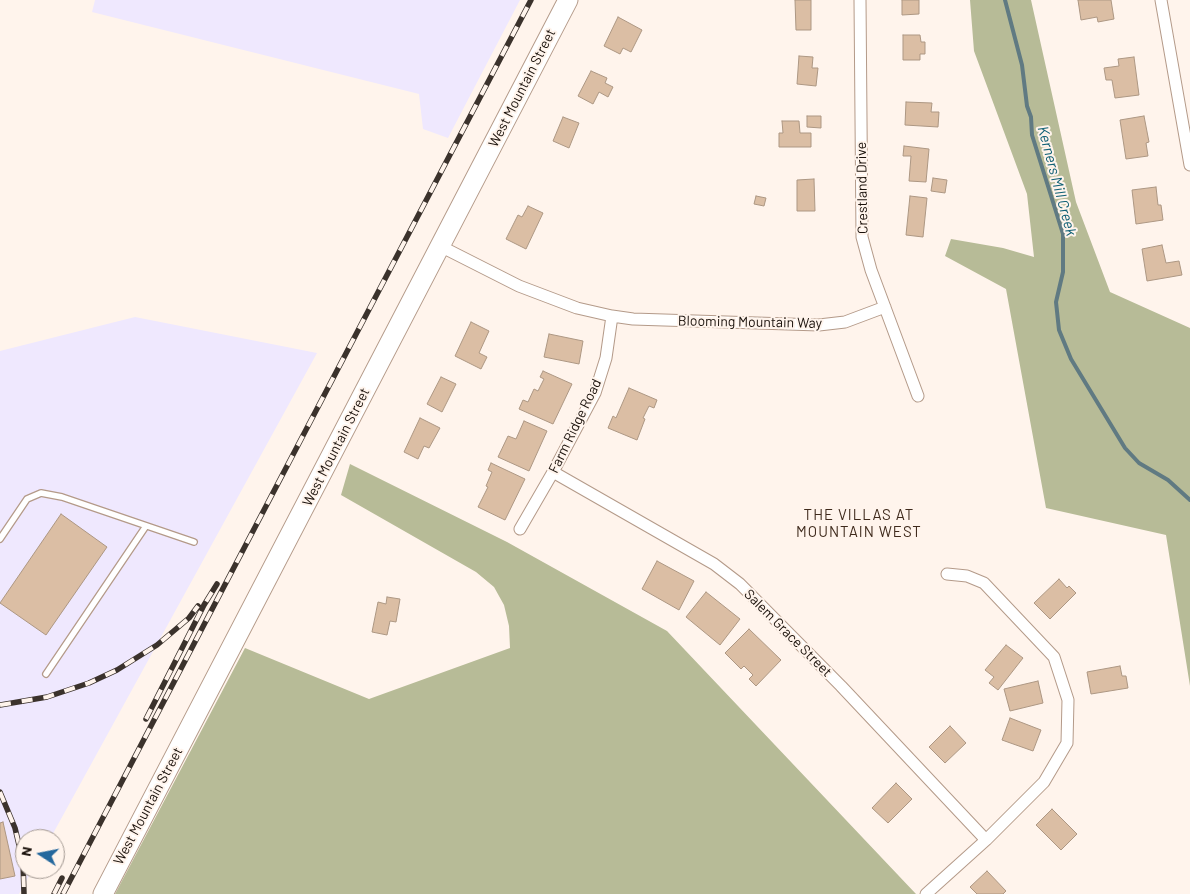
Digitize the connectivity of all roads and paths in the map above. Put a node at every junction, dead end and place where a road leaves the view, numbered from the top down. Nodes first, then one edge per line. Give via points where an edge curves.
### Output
1 (568, 0) edge
2 (860, 0) edge
3 (1161, 0) edge
4 (1189, 159) edge
5 (440, 246) junction
6 (885, 307) junction
7 (612, 316) junction
8 (918, 396) dead end
9 (553, 472) junction
10 (146, 526) junction
11 (520, 529) dead end
12 (0, 539) edge
13 (194, 542) dead end
14 (947, 574) dead end
15 (46, 674) dead end
16 (986, 840) junction
17 (103, 894) edge
18 (926, 894) edge

1 - 5 main road, West Mountain Street
2 - 6 street, Crestland Drive via 862,237
3 - 4 street
5 - 7 street, Blooming Mountain Way via 519,286 577,308
5 - 17 main road, West Mountain Street
6 - 7 street, Blooming Mountain Way via 845,322 819,325
6 - 8 street, Crestland Drive
7 - 9 street, Farm Ridge Road via 606,358 595,393
9 - 11 street, Farm Ridge Road
9 - 16 street, Salem Grace Street via 714,564 740,584
10 - 12 lane via 62,497 40,493 27,499
10 - 13 lane
10 - 15 lane
14 - 16 street via 967,576 984,583 1054,658 1068,700 1067,743 1044,782
16 - 18 street

